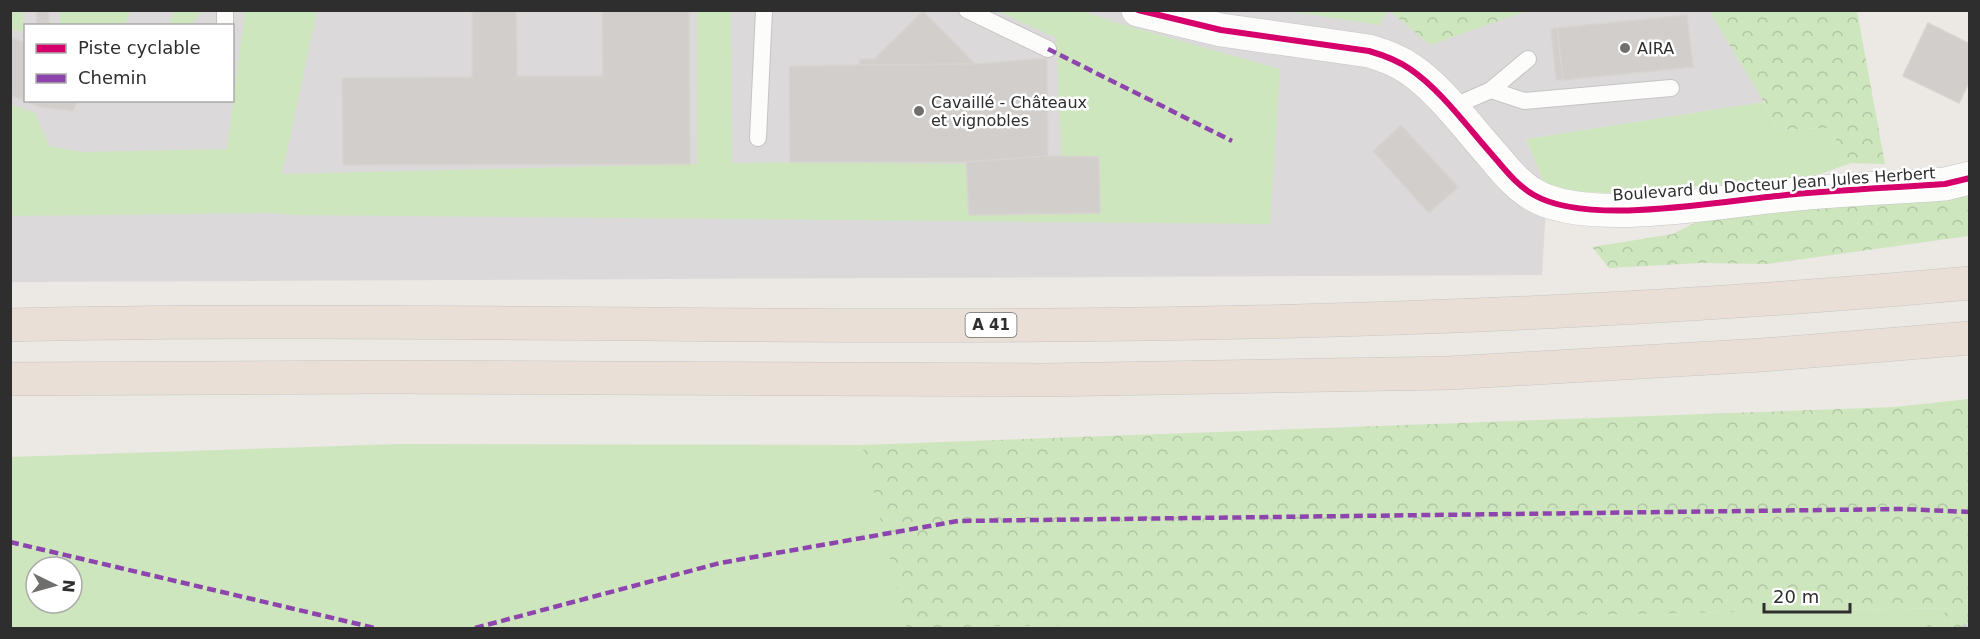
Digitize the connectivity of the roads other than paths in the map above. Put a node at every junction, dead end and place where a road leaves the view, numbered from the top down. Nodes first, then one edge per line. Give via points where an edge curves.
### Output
1 (764, 10) edge
2 (967, 10) edge
3 (1138, 10) edge
4 (1048, 49) dead end
5 (1528, 59) dead end
6 (1671, 88) dead end
7 (1491, 90) junction
8 (1450, 108) junction
9 (758, 138) dead end
10 (1970, 178) edge
11 (1970, 283) edge
12 (10, 325) edge
13 (1970, 338) edge
14 (10, 379) edge

1 - 9 lane
2 - 4 lane
3 - 8 street, Boulevard du Docteur Jean Jules Herbert via 1221,30 1369,51 1411,70
5 - 7 lane
6 - 7 lane via 1524,101
7 - 8 lane
8 - 10 street, Boulevard du Docteur Jean Jules Herbert via 1533,195 1575,208 1665,208 1945,184
11 - 12 highway, A 41 via 1756,301 1456,317 1253,322
13 - 14 highway via 1762,355 1449,373 1046,380

